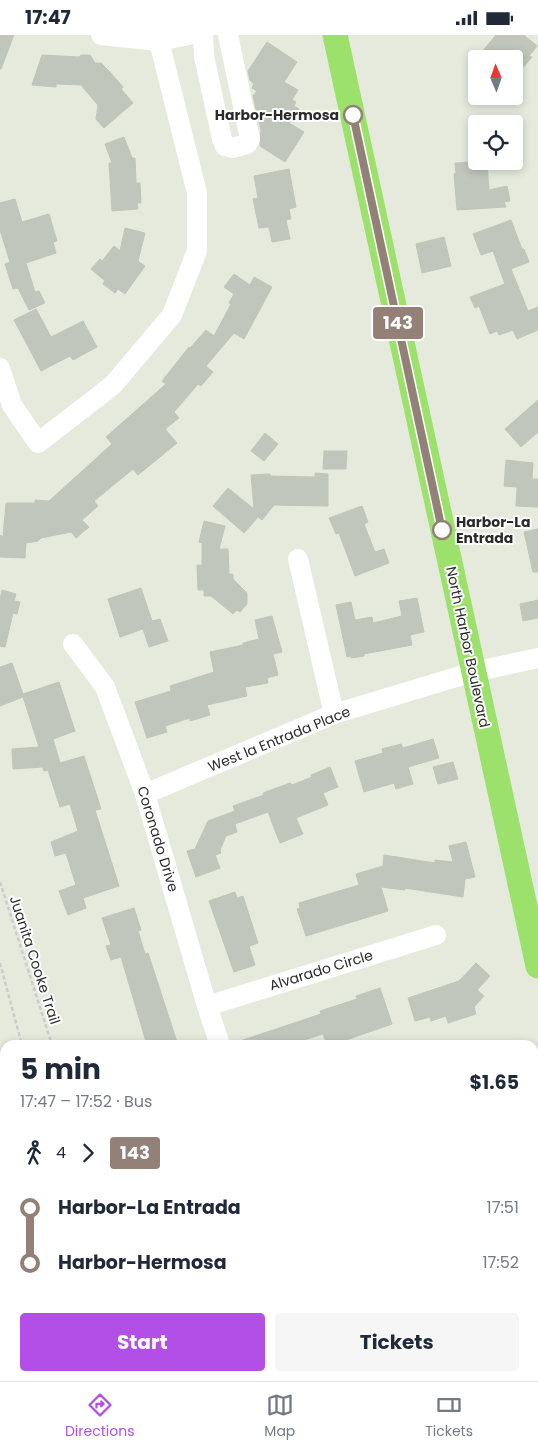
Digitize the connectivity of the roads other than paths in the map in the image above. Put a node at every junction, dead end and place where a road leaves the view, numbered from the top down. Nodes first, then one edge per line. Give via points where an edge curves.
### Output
1 (101, 35) edge
2 (189, 35) edge
3 (203, 35) edge
4 (228, 35) edge
5 (334, 35) edge
6 (159, 41) junction
7 (0, 368) edge
8 (298, 559) dead end
9 (73, 643) dead end
10 (538, 658) edge
11 (473, 672) junction
12 (334, 714) junction
13 (145, 794) junction
14 (436, 935) dead end
15 (538, 966) edge
16 (207, 1006) junction
17 (218, 1040) edge

1 - 6 street
2 - 6 street
3 - 4 street via 204,56 222,139 225,146 232,148 248,144 250,139
5 - 11 main road, North Harbor Boulevard
6 - 7 street via 197,193 196,251 172,315 113,385 38,443 12,405
8 - 12 street
9 - 13 street, Coronado Drive via 105,687
10 - 11 street, West la Entrada Place
11 - 12 street, West la Entrada Place
11 - 15 main road, North Harbor Boulevard
12 - 13 street, West la Entrada Place
13 - 16 street, Coronado Drive
14 - 16 street, Alvarado Circle
16 - 17 street, Coronado Drive

